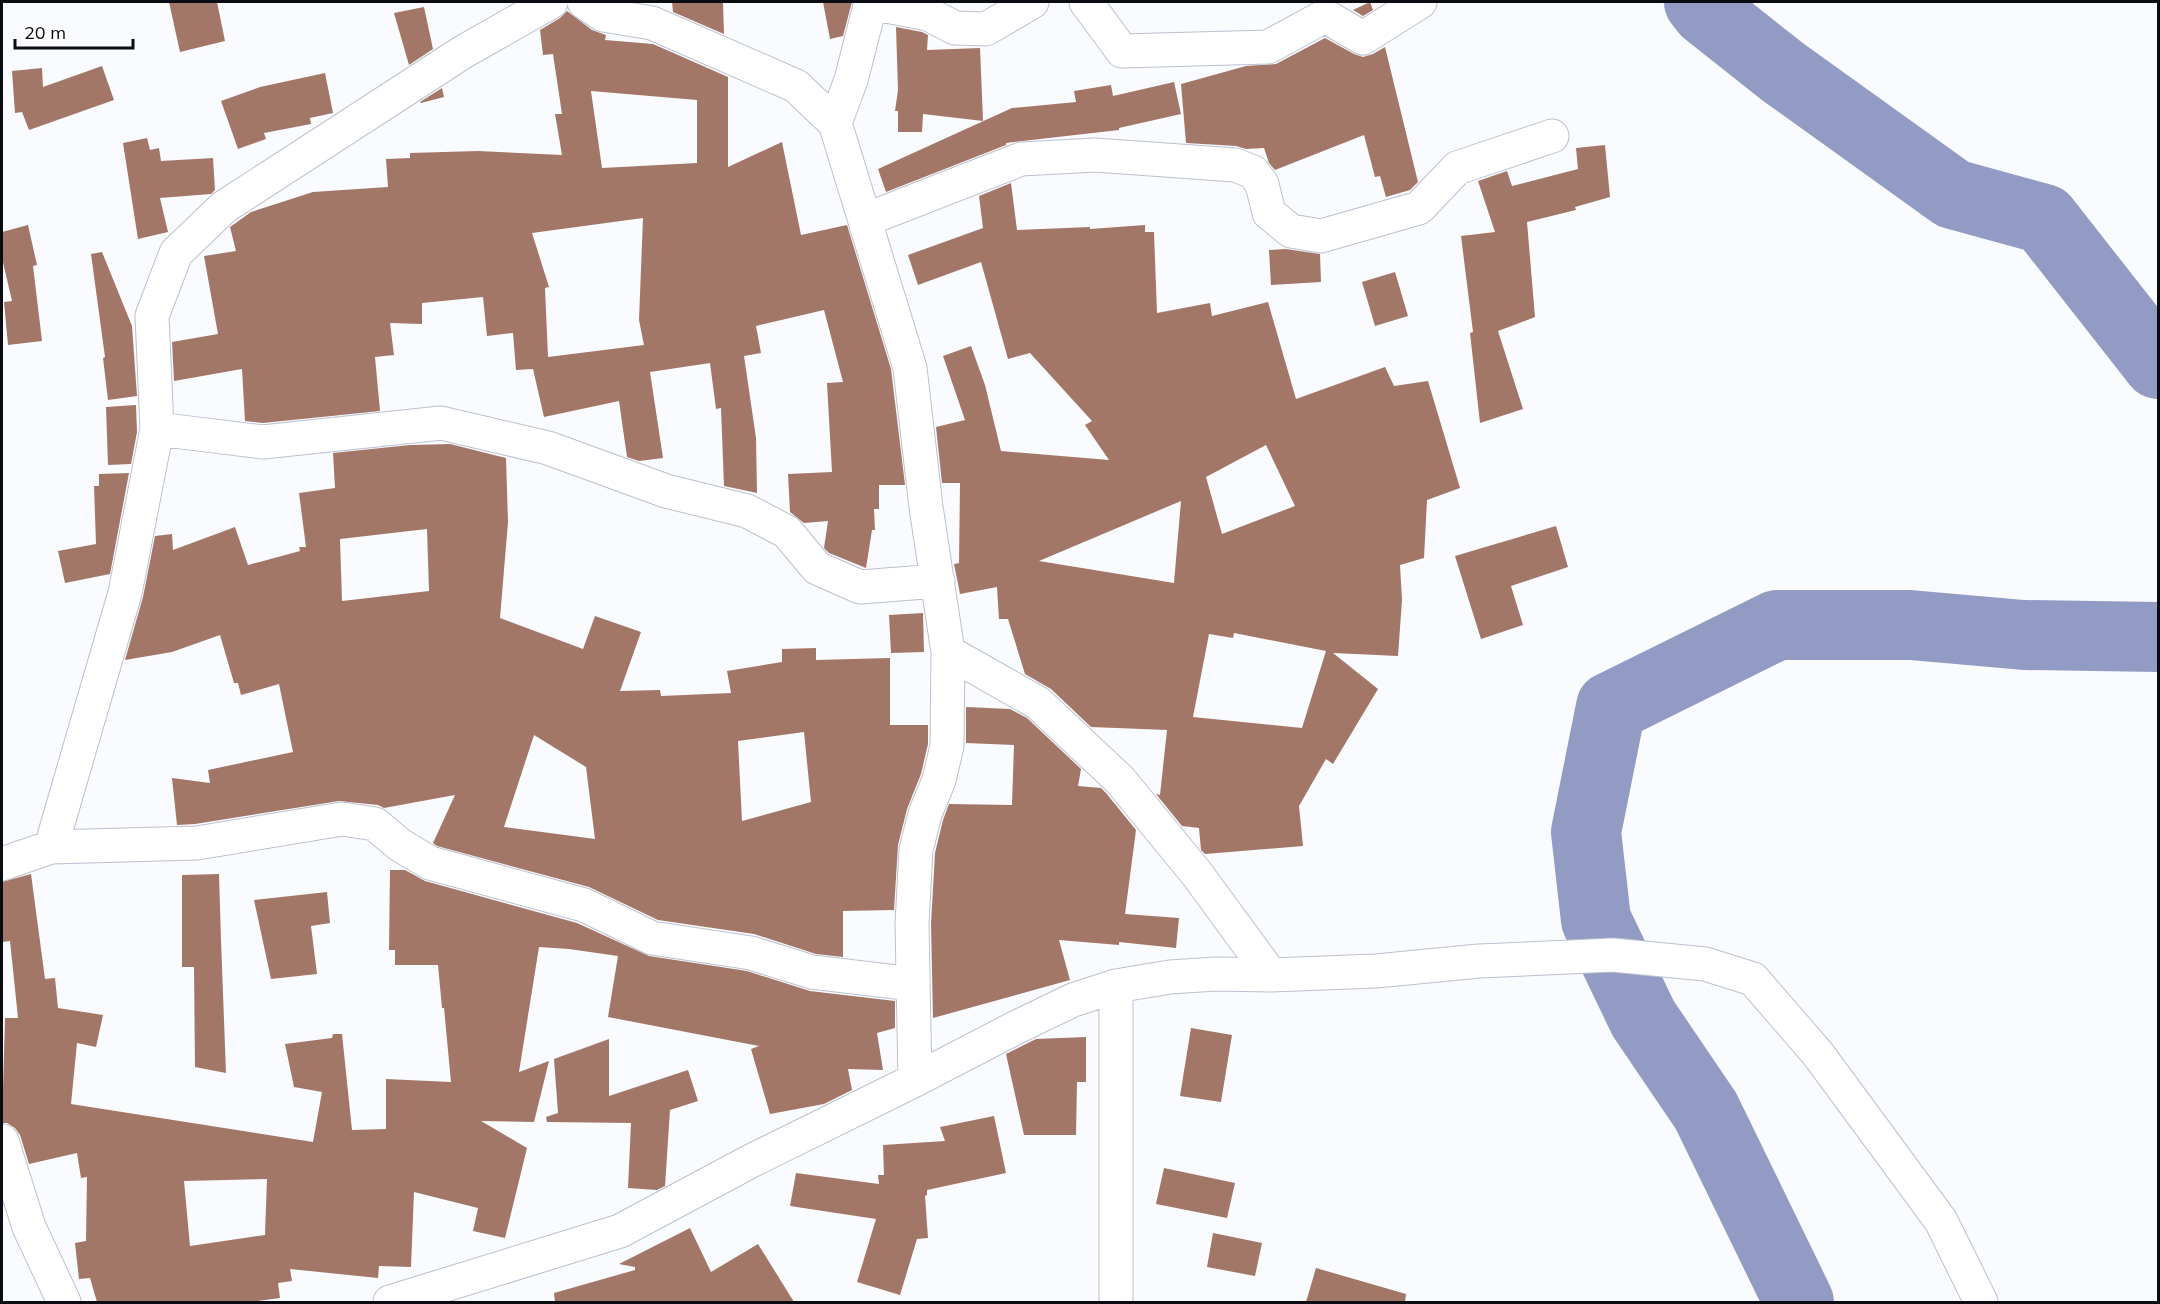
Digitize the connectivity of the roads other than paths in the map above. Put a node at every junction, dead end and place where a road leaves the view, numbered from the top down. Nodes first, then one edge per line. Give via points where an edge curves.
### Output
1 (551, 2) edge
2 (584, 2) edge
3 (871, 2) edge
4 (1032, 2) edge
5 (1086, 2) edge
6 (1420, 2) edge
7 (835, 123) junction
8 (1552, 136) dead end
9 (866, 220) junction
10 (157, 429) junction
11 (938, 581) junction
12 (948, 652) junction
13 (51, 847) junction
14 (2, 864) edge
15 (1271, 975) junction
16 (913, 984) junction
17 (1116, 986) junction
18 (915, 1080) junction
19 (2, 1141) edge
20 (64, 1302) edge
21 (390, 1302) edge
22 (1116, 1302) edge
23 (1981, 1302) edge

1 - 10 street via 463,52 224,207 176,253 152,316
2 - 7 street via 603,15 652,23 796,86
3 - 4 street via 928,14 955,28 986,29
3 - 7 street via 851,80
5 - 6 street via 1122,51 1268,47 1325,16 1363,38
7 - 9 street
8 - 9 street via 1457,168 1419,208 1321,236 1291,231 1269,213 1263,184 1252,172 1235,165 1095,155 1021,159
9 - 11 street via 910,368
10 - 11 street via 263,442 441,423 548,448 666,491 747,511 787,532 817,568 860,587
10 - 13 street via 124,593
11 - 12 street
12 - 15 street via 1038,703 1120,780 1197,874
12 - 16 street via 947,746 916,850
13 - 14 street
13 - 16 street via 197,843 353,820 375,824 430,863 584,905 652,938 751,953 812,972
15 - 17 street via 1170,977
15 - 23 street via 1613,955 1705,964 1753,979 1818,1054 1941,1221
16 - 18 street
17 - 18 street via 1073,999
17 - 22 street
18 - 21 street via 620,1231
19 - 20 street via 29,1227

